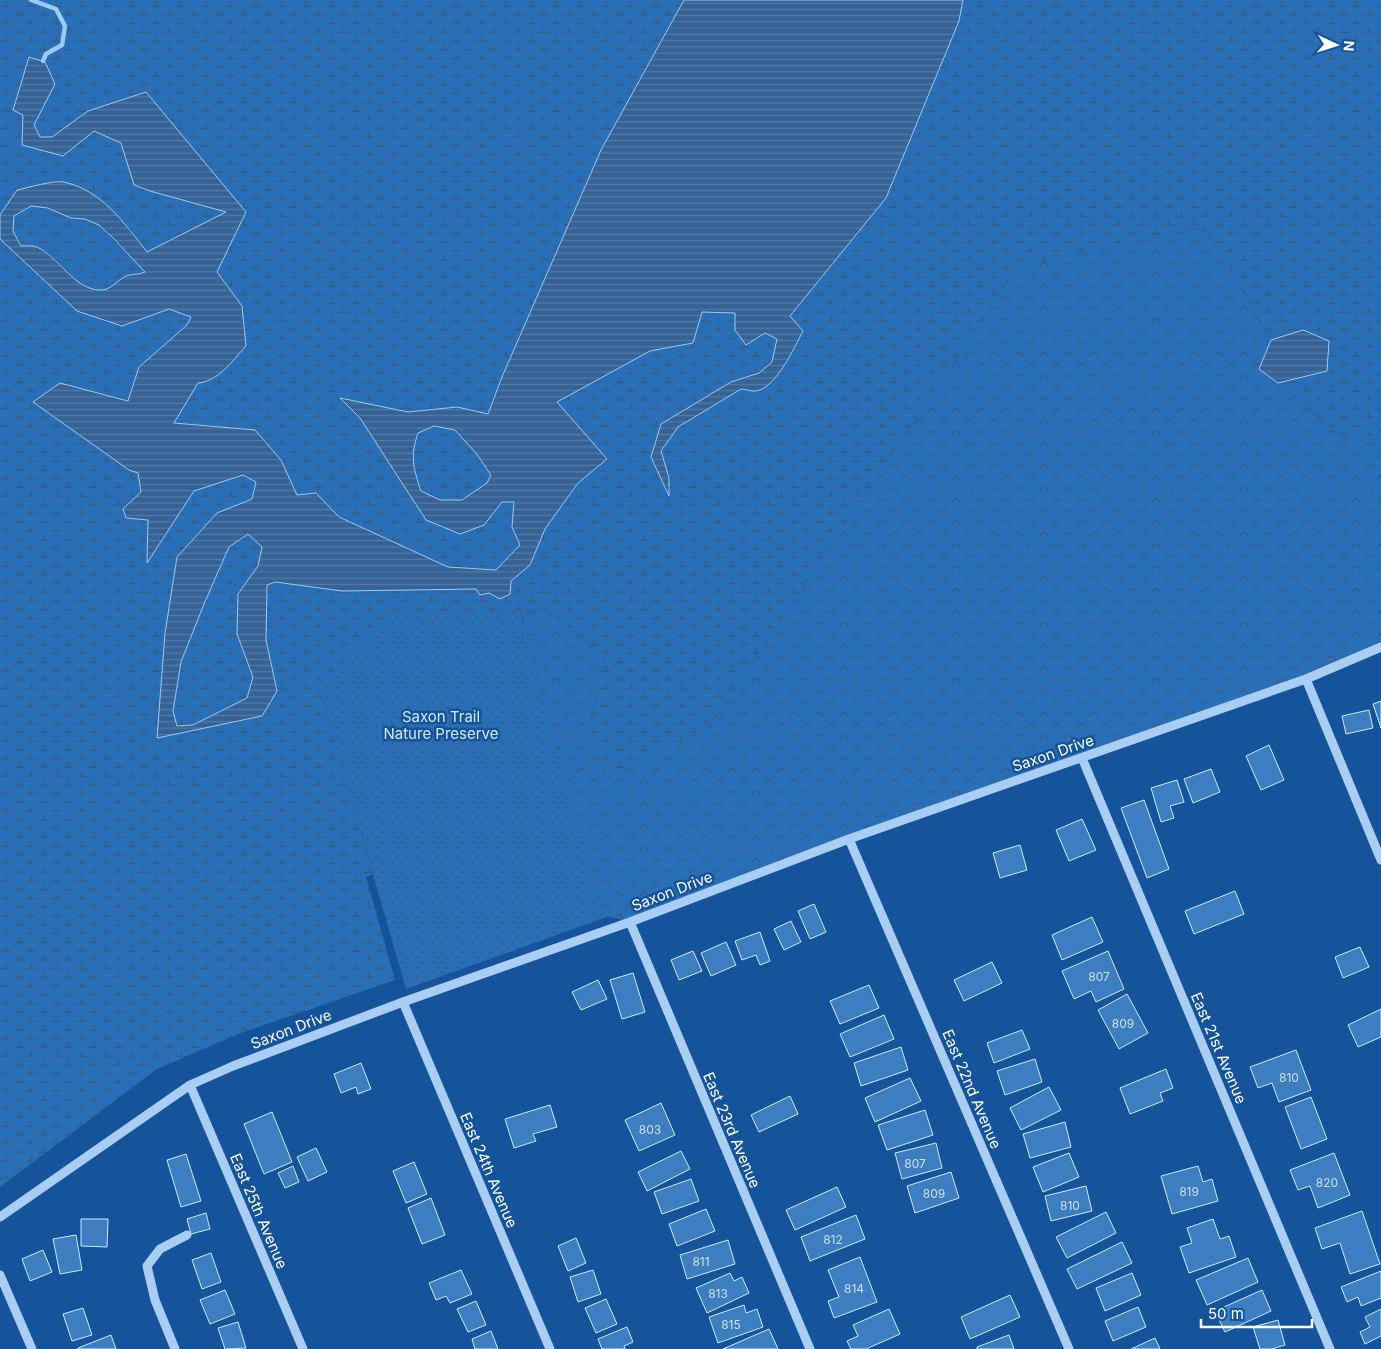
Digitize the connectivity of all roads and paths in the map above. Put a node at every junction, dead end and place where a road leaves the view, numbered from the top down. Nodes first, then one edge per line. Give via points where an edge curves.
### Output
1 (1381, 647) edge
2 (1306, 679) junction
3 (1082, 758) junction
4 (849, 839) junction
5 (1381, 860) edge
6 (630, 922) junction
7 (402, 1002) junction
8 (190, 1084) junction
9 (0, 1217) edge
10 (187, 1236) dead end
11 (0, 1275) edge
12 (32, 1349) edge
13 (176, 1349) edge
14 (303, 1349) edge
15 (550, 1349) edge
16 (810, 1349) edge
17 (1069, 1349) edge
18 (1330, 1349) edge

1 - 2 street, Saxon Drive
2 - 3 street, Saxon Drive
2 - 5 street
3 - 4 street, Saxon Drive
3 - 18 street, East 21st Avenue
4 - 6 street, Saxon Drive
4 - 17 street, East 22nd Avenue
6 - 7 street, Saxon Drive
6 - 16 street, East 23rd Avenue
7 - 8 street, Saxon Drive
7 - 15 street, East 24th Avenue
8 - 9 street, Saxon Drive
8 - 14 street, East 25th Avenue
10 - 13 street via 160,1249 147,1266 155,1300
11 - 12 street

